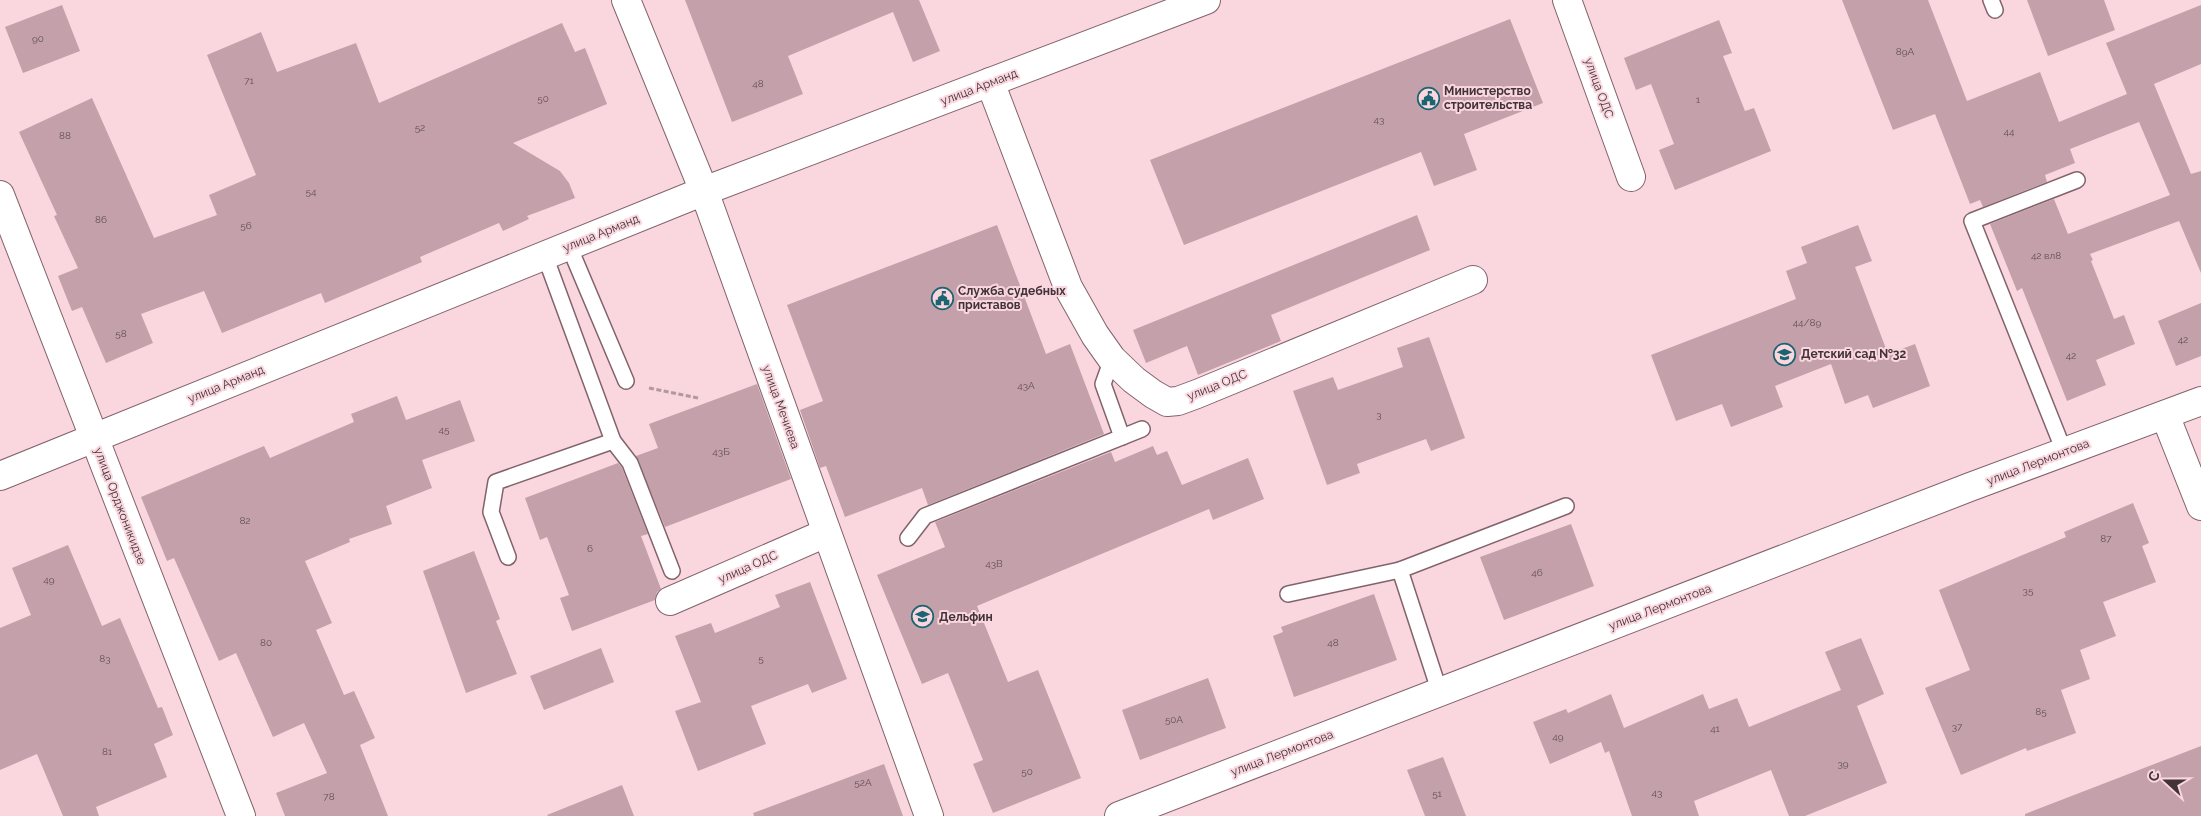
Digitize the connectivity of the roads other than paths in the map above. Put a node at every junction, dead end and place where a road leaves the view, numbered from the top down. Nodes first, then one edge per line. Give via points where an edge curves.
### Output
1 (626, 0) edge
2 (1206, 0) edge
3 (1567, 0) edge
4 (990, 82) junction
5 (1631, 177) dead end
6 (2077, 180) dead end
7 (704, 191) junction
8 (0, 195) edge
9 (557, 251) junction
10 (1473, 280) dead end
11 (1112, 359) junction
12 (626, 381) dead end
13 (2201, 401) edge
14 (2165, 415) junction
15 (1142, 429) dead end
16 (1122, 437) junction
17 (94, 438) junction
18 (613, 440) junction
19 (2064, 451) junction
20 (0, 476) edge
21 (1566, 506) dead end
22 (2201, 506) edge
23 (826, 533) junction
24 (908, 538) dead end
25 (508, 557) dead end
26 (1400, 570) junction
27 (672, 571) dead end
28 (1288, 594) dead end
29 (670, 601) dead end
30 (1440, 692) junction
31 (241, 816) edge
32 (929, 816) edge
33 (1119, 816) edge

1 - 7 street, улица Мечиева
2 - 4 street, улица Арманд
3 - 5 street, улица ОДС
4 - 7 street, улица Арманд
4 - 11 street, улица ОДС via 1068,287
6 - 19 lane via 1972,221
7 - 9 street, улица Арманд
7 - 23 street, улица Мечиева
8 - 17 street, улица Орджоникидзе
9 - 12 lane
9 - 17 street, улица Арманд
9 - 18 lane
10 - 11 street, улица ОДС via 1178,401 1167,402 1153,394
11 - 16 lane via 1103,384
13 - 14 street, улица Лермонтова
14 - 19 street, улица Лермонтова
14 - 22 street
15 - 16 lane
16 - 24 lane via 925,516
17 - 20 street, улица Арманд
17 - 31 street, улица Орджоникидзе
18 - 25 lane via 496,482 491,512
18 - 27 lane via 630,462
19 - 30 street, улица Лермонтова
21 - 26 lane
23 - 29 street, улица ОДС
23 - 32 street, улица Мечиева
26 - 28 lane
26 - 30 lane
30 - 33 street, улица Лермонтова

